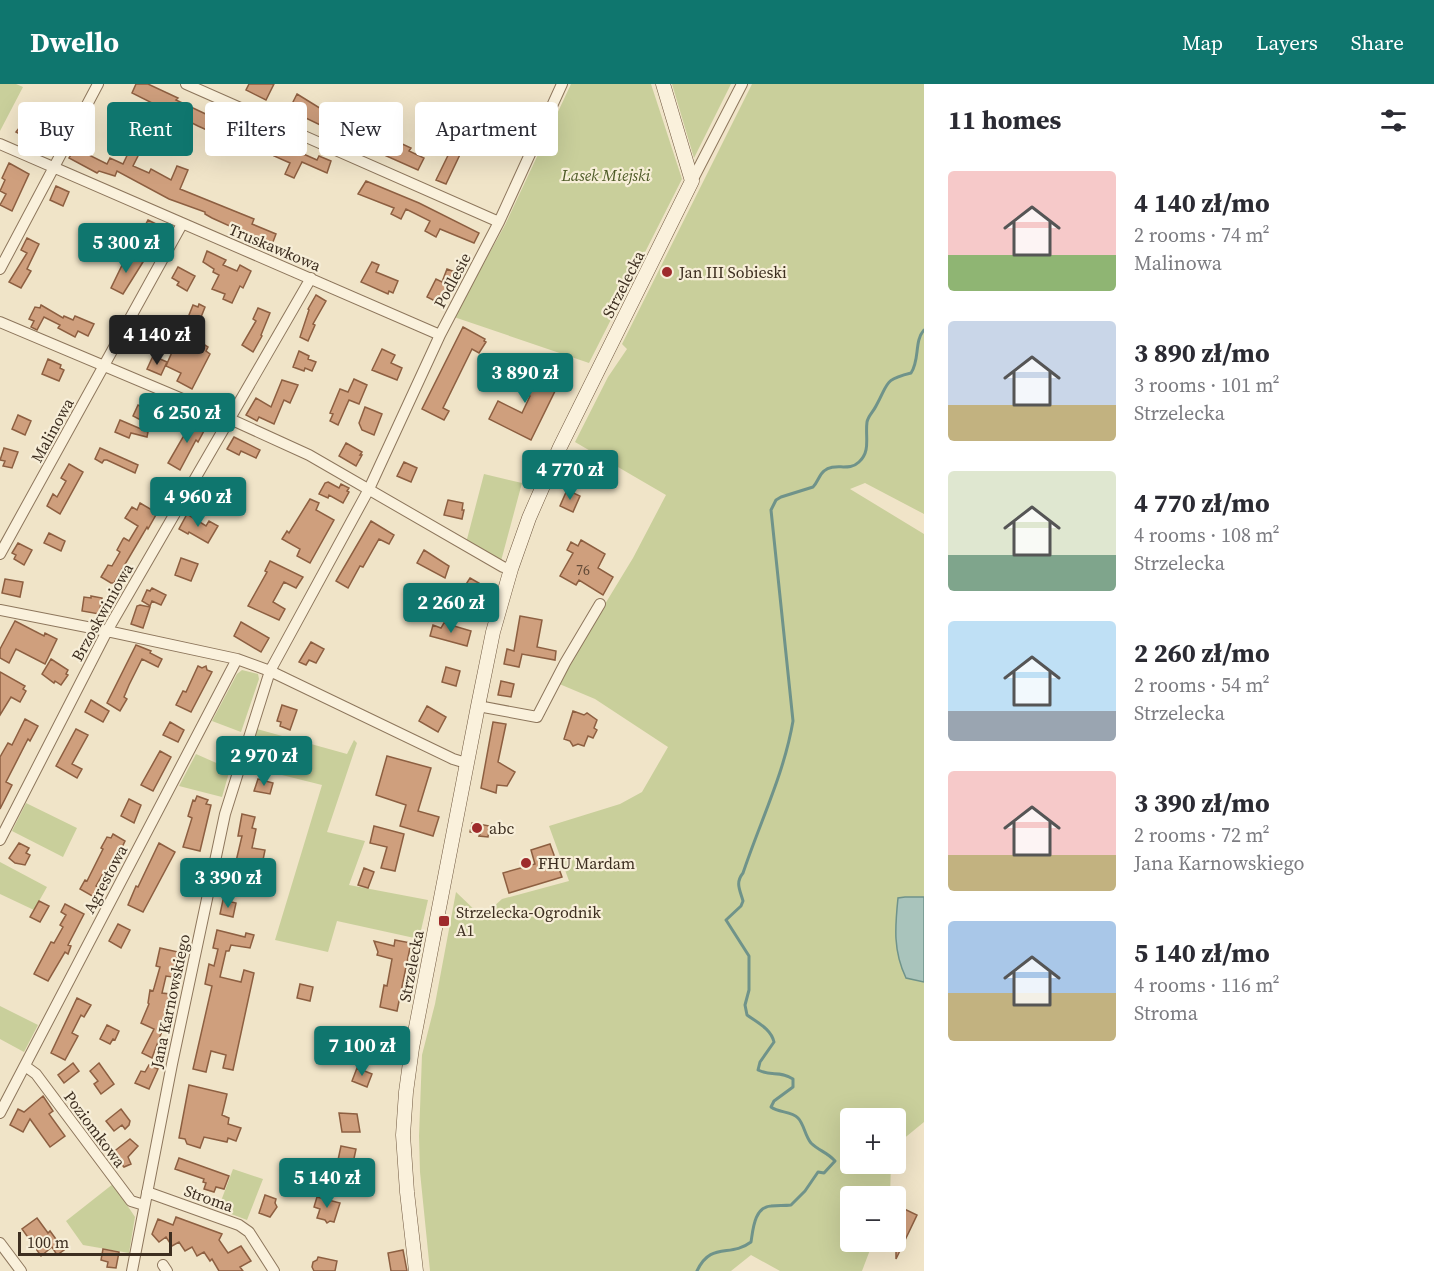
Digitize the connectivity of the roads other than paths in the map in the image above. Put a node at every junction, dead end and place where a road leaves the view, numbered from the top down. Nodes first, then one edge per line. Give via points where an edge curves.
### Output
1 (98, 84) edge
2 (186, 84) edge
3 (562, 84) edge
4 (663, 84) edge
5 (742, 84) edge
6 (0, 144) edge
7 (54, 169) junction
8 (692, 181) junction
9 (499, 222) junction
10 (182, 225) junction
11 (0, 269) edge
12 (311, 278) junction
13 (0, 322) edge
14 (440, 335) junction
15 (104, 367) junction
16 (230, 419) junction
17 (369, 489) junction
18 (0, 554) edge
19 (511, 569) junction
20 (600, 604) dead end
21 (0, 610) edge
22 (107, 631) junction
23 (237, 659) junction
24 (270, 671) junction
25 (478, 706) junction
26 (466, 763) junction
27 (0, 840) edge
28 (25, 1066) junction
29 (0, 1113) edge
30 (147, 1192) junction
31 (144, 1205) junction
32 (0, 1243) edge
33 (21, 1271) edge
34 (132, 1271) edge
35 (274, 1271) edge
36 (416, 1271) edge

1 - 7 street
2 - 9 street
3 - 9 street, Podlesie
4 - 8 street
5 - 8 street, Strzelecka
6 - 7 street, Truskawkowa
7 - 10 street, Truskawkowa
7 - 11 street
8 - 19 street, Strzelecka via 560,447
9 - 14 street, Podlesie
10 - 12 street, Truskawkowa
10 - 15 street, Malinowa
12 - 14 street, Truskawkowa
12 - 16 street, Brzoskwiniowa
13 - 15 street
14 - 17 street, Podlesie
15 - 16 street
15 - 18 street, Malinowa
16 - 17 street via 309,455
16 - 22 street, Brzoskwiniowa
17 - 19 street
17 - 24 street, Podlesie
19 - 25 street, Strzelecka
20 - 25 street via 537,717
21 - 22 street
22 - 23 street
22 - 27 street, Brzoskwiniowa
23 - 24 street
23 - 28 street, Agrestowa
24 - 26 street
24 - 30 street, Jana Karnowskiego via 225,814
25 - 26 street, Strzelecka
26 - 36 street, Strzelecka via 406,1092 404,1161
28 - 29 street, Agrestowa
28 - 31 street, Poziomkowa via 36,1074 131,1201
30 - 31 street, Jana Karnowskiego
30 - 35 street, Stroma via 239,1225 249,1232
31 - 34 street, Jana Karnowskiego
32 - 33 street

